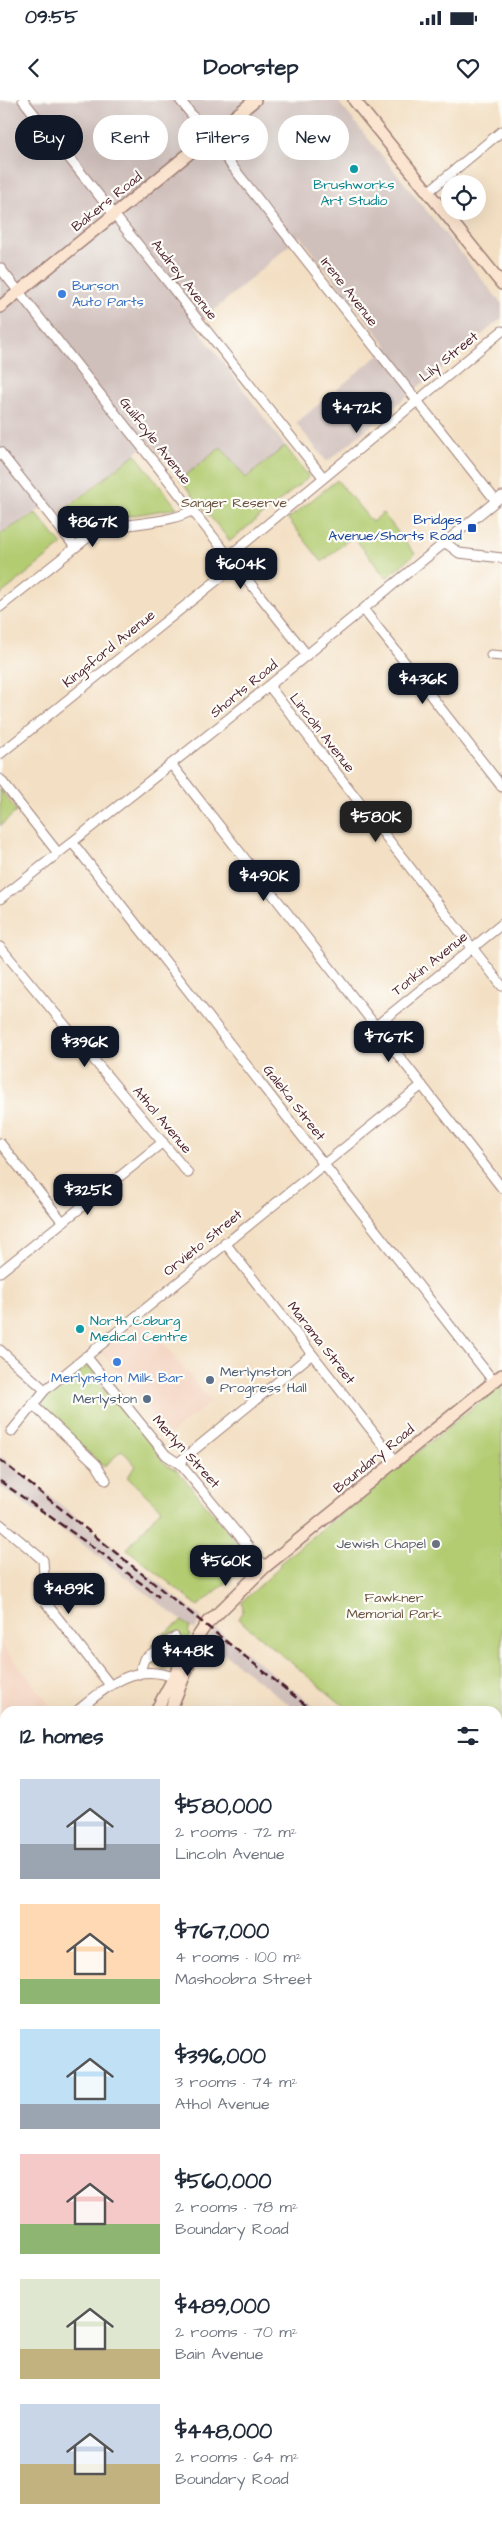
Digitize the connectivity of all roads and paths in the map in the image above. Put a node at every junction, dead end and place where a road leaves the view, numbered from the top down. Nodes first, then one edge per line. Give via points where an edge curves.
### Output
1 (23, 100) edge
2 (180, 100) edge
3 (255, 100) edge
4 (354, 100) edge
5 (192, 115) edge
6 (237, 115) edge
7 (502, 131) edge
8 (182, 160) edge
9 (228, 160) edge
10 (428, 192) junction
11 (115, 215) junction
12 (0, 268) edge
13 (502, 284) edge
14 (20, 292) junction
15 (0, 307) edge
16 (502, 331) edge
17 (418, 401) junction
18 (0, 454) edge
19 (323, 477) junction
20 (499, 499) edge
21 (193, 510) junction
22 (446, 543) junction
23 (75, 547) junction
24 (229, 556) junction
25 (502, 558) edge
26 (236, 565) junction
27 (0, 607) edge
28 (364, 610) junction
29 (307, 655) junction
30 (491, 655) dead end
31 (502, 656) edge
32 (268, 686) junction
33 (0, 754) edge
34 (171, 764) junction
35 (0, 779) edge
36 (502, 787) edge
37 (72, 842) junction
38 (58, 853) junction
39 (0, 899) edge
40 (502, 924) edge
41 (0, 947) edge
42 (472, 948) junction
43 (502, 986) edge
44 (376, 1026) junction
45 (422, 1085) junction
46 (163, 1142) junction
47 (0, 1143) edge
48 (323, 1164) junction
49 (188, 1173) dead end
50 (502, 1188) edge
51 (62, 1221) junction
52 (225, 1243) junction
53 (0, 1272) edge
54 (0, 1350) edge
55 (312, 1354) junction
56 (86, 1356) junction
57 (498, 1378) edge
58 (45, 1390) junction
59 (32, 1404) junction
60 (10, 1432) dead end
61 (395, 1460) junction
62 (178, 1462) junction
63 (106, 1480) dead end
64 (0, 1524) edge
65 (265, 1566) junction
66 (175, 1637) dead end
67 (151, 1654) junction
68 (150, 1673) junction
69 (139, 1674) junction
70 (177, 1683) junction
71 (110, 1684) junction
72 (83, 1706) edge
73 (160, 1706) edge
74 (171, 1706) edge

1 - 11 street, Audrey Avenue
2 - 5 street, Irene Avenue
3 - 6 street, Bakers Road
4 - 10 street
7 - 10 street
8 - 11 street, Bakers Road
9 - 17 street, Irene Avenue
10 - 13 street
11 - 14 street, Bakers Road
11 - 19 street, Audrey Avenue
12 - 14 street, Guilfoyle Avenue
14 - 15 street, Bakers Road
14 - 21 street, Guilfoyle Avenue
16 - 17 street, Lily Street
17 - 19 street, Lily Street
17 - 20 street, Irene Avenue
18 - 23 street
19 - 24 street, Lily Street
20 - 22 street, Shorts Road
21 - 23 street via 174,518 98,532
21 - 24 street, Guilfoyle Avenue
22 - 25 street via 459,553
22 - 28 street, Shorts Road
23 - 27 street
24 - 26 street, Guilfoyle Avenue
26 - 29 street, Guilfoyle Avenue
26 - 33 street, Kingsford Avenue
28 - 29 street, Shorts Road
28 - 36 street
29 - 32 street, Shorts Road
30 - 31 street
32 - 34 street, Shorts Road
32 - 42 street, Lincoln Avenue
34 - 37 street, Shorts Road
34 - 44 street
35 - 38 street
37 - 38 street, Shorts Road
37 - 48 street, Galeka Street
38 - 39 street, Shorts Road
40 - 42 street, Tonkin Avenue
41 - 46 street, Athol Avenue
42 - 43 street, Lincoln Avenue
42 - 44 street, Tonkin Avenue
44 - 45 street
45 - 48 street, Orvieto Street
45 - 50 street
46 - 49 street, Athol Avenue
46 - 51 street
47 - 51 street
48 - 52 street, Orvieto Street
48 - 57 street, Galeka Street
51 - 53 street
52 - 55 street, Marama Street
52 - 56 street, Orvieto Street
54 - 58 street
55 - 61 street, Marama Street
55 - 62 street
56 - 58 street, Orvieto Street
56 - 62 street, Merlyn Street via 166,1455
57 - 61 street, Boundary Road
58 - 59 street, Orvieto Street
59 - 60 street, Orvieto Street
59 - 63 street via 96,1464
61 - 65 street, Boundary Road
62 - 65 street, Merlyn Street
64 - 71 street via 44,1560 48,1607
65 - 70 street, Boundary Road via 204,1628 192,1644
66 - 67 street
67 - 68 street
67 - 69 street via 143,1661
68 - 69 street
68 - 70 street
69 - 71 street
70 - 73 street, Boundary Road
70 - 74 street, Boundary Road
71 - 72 street

